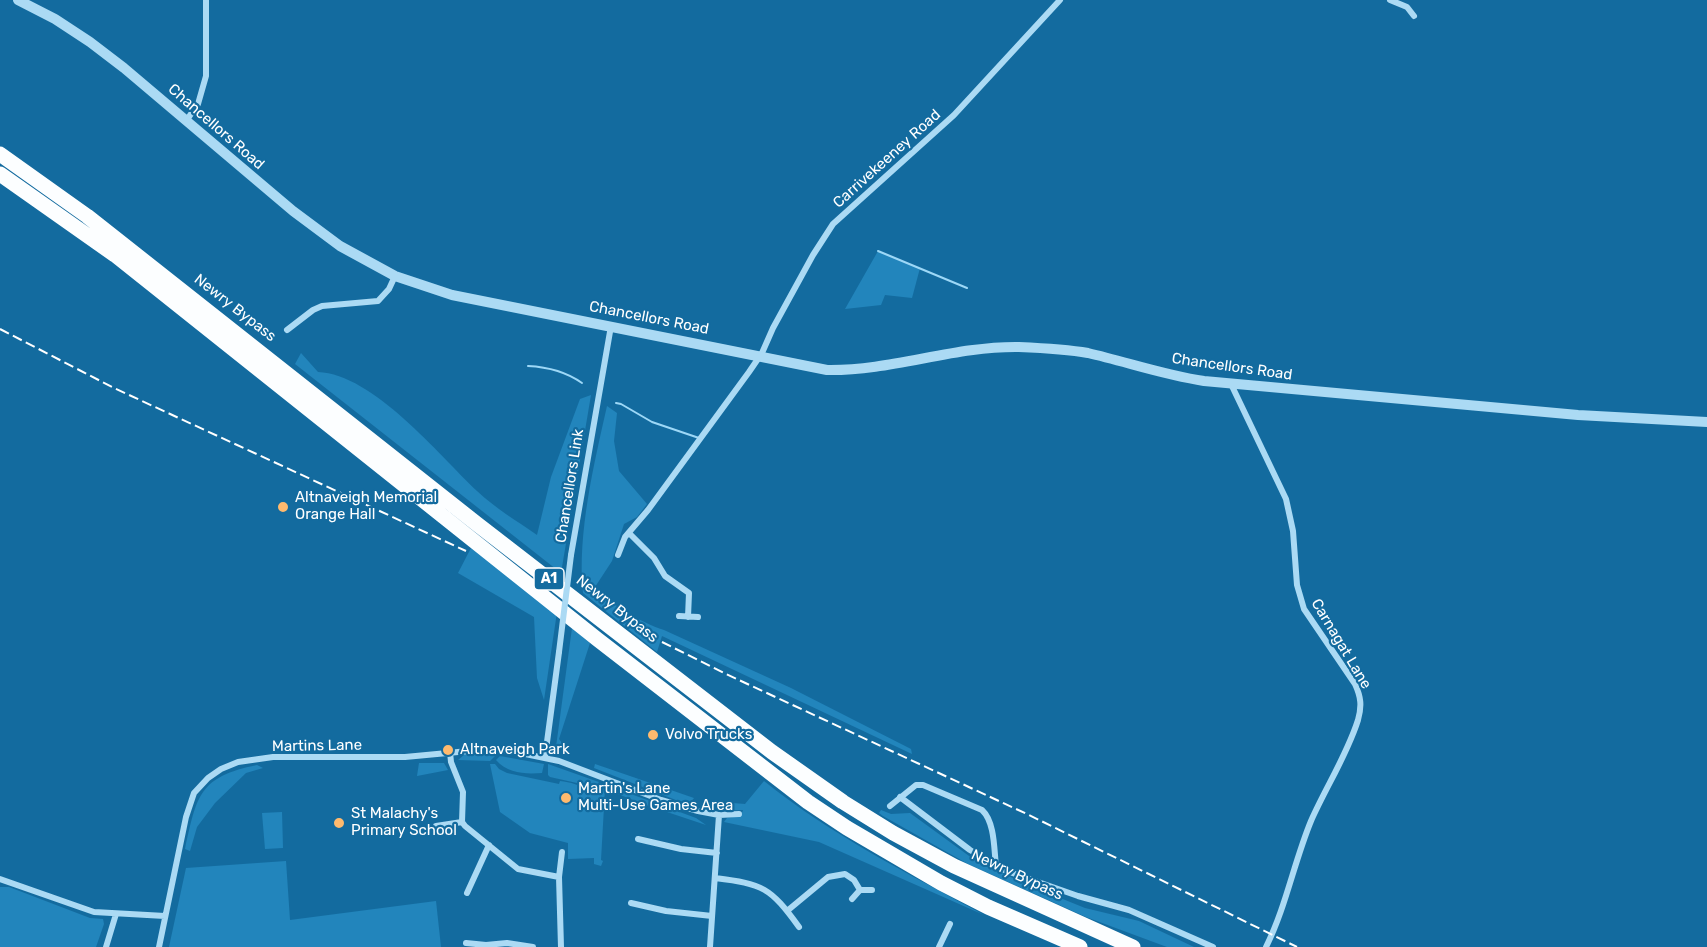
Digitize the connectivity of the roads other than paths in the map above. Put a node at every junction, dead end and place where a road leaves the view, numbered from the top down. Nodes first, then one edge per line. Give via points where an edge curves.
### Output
1 (18, 0) edge
2 (206, 0) edge
3 (1060, 0) edge
4 (1390, 0) edge
5 (1413, 16) dead end
6 (186, 121) junction
7 (0, 153) edge
8 (0, 174) edge
9 (395, 276) junction
10 (611, 326) junction
11 (287, 330) dead end
12 (759, 356) junction
13 (1231, 384) junction
14 (1707, 422) edge
15 (629, 533) junction
16 (618, 555) dead end
17 (680, 616) dead end
18 (688, 617) junction
19 (698, 617) dead end
20 (450, 752) junction
21 (545, 757) junction
22 (900, 797) junction
23 (890, 806) dead end
24 (739, 814) dead end
25 (719, 815) junction
26 (462, 822) junction
27 (436, 826) dead end
28 (638, 839) dead end
29 (489, 845) junction
30 (562, 852) dead end
31 (717, 853) junction
32 (996, 866) junction
33 (559, 877) junction
34 (715, 878) junction
35 (0, 879) edge
36 (860, 890) junction
37 (872, 890) dead end
38 (467, 893) dead end
39 (852, 899) dead end
40 (631, 903) dead end
41 (787, 911) junction
42 (116, 914) junction
43 (165, 916) junction
44 (712, 916) junction
45 (950, 924) dead end
46 (799, 927) dead end
47 (466, 943) dead end
48 (474, 945) edge
49 (106, 947) edge
50 (159, 947) edge
51 (533, 947) edge
52 (561, 947) edge
53 (710, 947) edge
54 (939, 947) edge
55 (1080, 947) edge
56 (1133, 947) edge
57 (1214, 947) edge
58 (1266, 947) edge

1 - 6 street, Chancellors Road via 90,42
2 - 6 street via 206,76 198,104
3 - 12 street, Carrivekeeney Road via 954,115 833,224
4 - 5 street via 1407,6
6 - 9 street, Chancellors Road via 318,230 357,257
7 - 56 highway, Newry Bypass / A1 via 105,229 477,524 772,752 843,802 954,866
8 - 55 highway, A1 via 115,255 808,802 941,883
9 - 10 street, Chancellors Road via 479,301
9 - 11 street via 378,301 322,306
10 - 12 street, Chancellors Road
10 - 21 street, Chancellors Link, bridge via 571,555
12 - 13 street, Chancellors Road via 842,370 991,348 1048,349 1088,353 1179,377
12 - 15 street
13 - 14 street, Chancellors Road via 1578,415
13 - 58 street, Carnagat Lane via 1286,499 1297,585 1304,609 1355,684 1361,705 1349,742 1312,820
15 - 16 street
15 - 18 street via 654,558 665,576 689,593
17 - 18 street
18 - 19 street
20 - 21 street, Martins Lane via 490,749
20 - 26 street via 463,792
20 - 43 street, Martins Lane via 405,757 273,757 221,769 201,783 189,804
21 - 25 street, Martins Lane via 661,800
22 - 23 street
22 - 32 street
22 - 32 street via 923,784 982,810 989,824
24 - 25 street, Martins Lane
25 - 31 street
26 - 27 street
26 - 29 street
28 - 31 street
29 - 33 street via 518,869
29 - 38 street
30 - 33 street
31 - 34 street
32 - 57 street via 1129,910
33 - 52 street
34 - 41 street via 759,886
34 - 44 street
35 - 42 street via 94,912
36 - 37 street
36 - 39 street
36 - 41 street via 845,874 828,877
40 - 44 street
41 - 46 street
42 - 43 street
42 - 49 street
43 - 50 street, Martins Lane
44 - 53 street
45 - 54 street
47 - 48 street
48 - 51 street via 507,943

